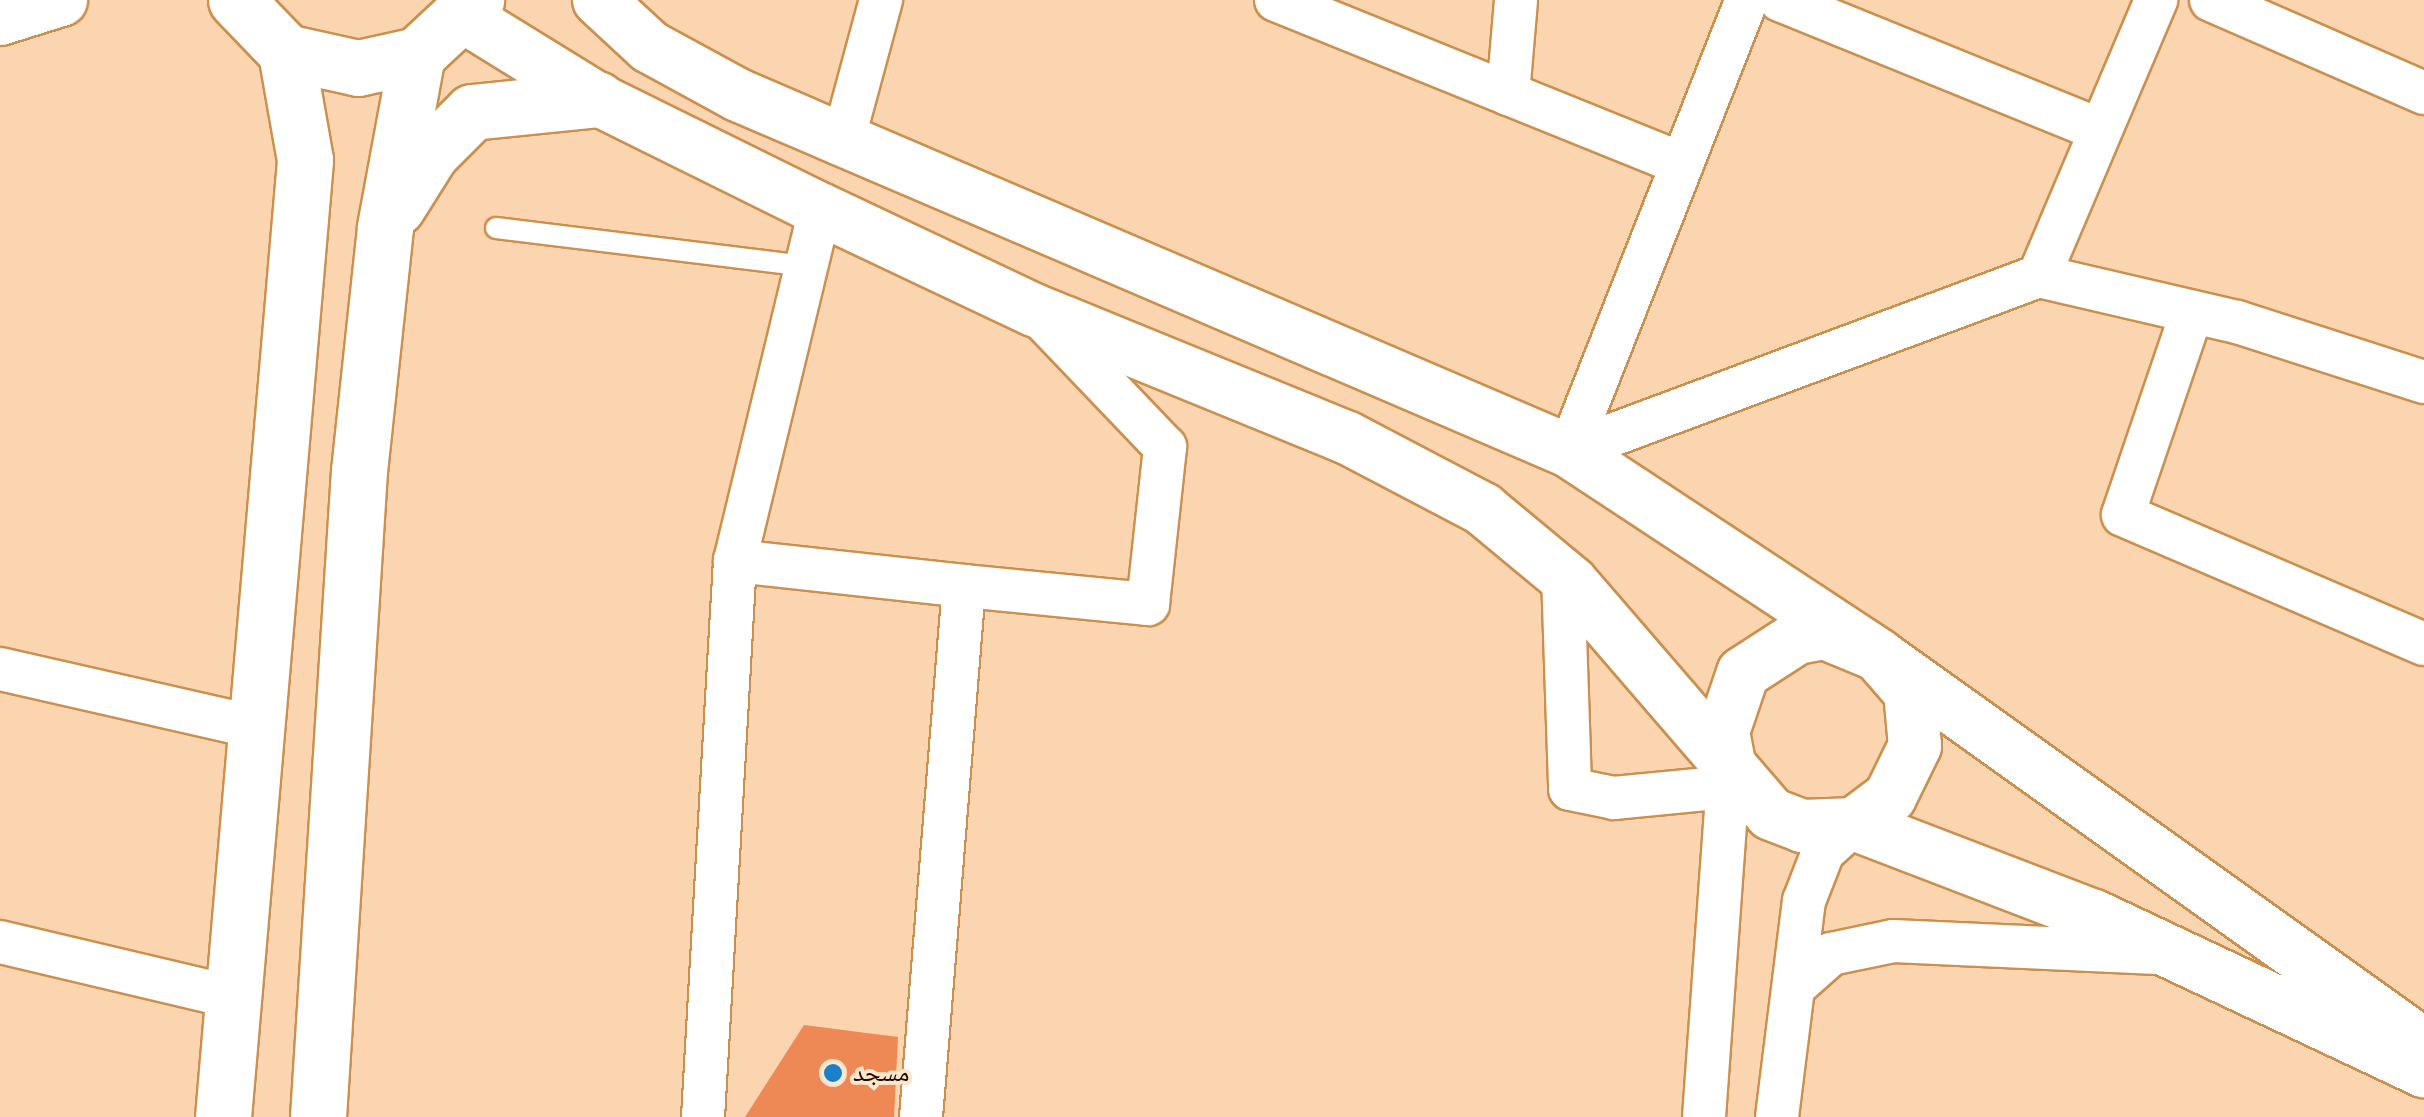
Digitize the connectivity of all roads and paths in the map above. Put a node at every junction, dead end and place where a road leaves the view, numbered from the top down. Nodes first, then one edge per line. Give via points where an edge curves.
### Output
1 (61, 0) edge
2 (599, 0) edge
3 (881, 0) edge
4 (1276, 0) edge
5 (1516, 0) edge
6 (1747, 0) edge
7 (1780, 0) edge
8 (2156, 0) edge
9 (2211, 0) edge
10 (471, 9) edge
11 (245, 18) edge
12 (0, 19) edge
13 (417, 54) junction
14 (2424, 93) edge
15 (1508, 94) junction
16 (597, 100) junction
17 (2100, 130) junction
18 (844, 137) junction
19 (1682, 164) junction
20 (820, 209) junction
21 (385, 227) junction
22 (496, 228) dead end
23 (806, 266) junction
24 (2040, 276) junction
25 (1034, 310) junction
26 (2192, 312) junction
27 (2424, 382) edge
28 (1569, 451) junction
29 (735, 561) junction
30 (1562, 574) junction
31 (964, 586) junction
32 (2424, 644) edge
33 (1878, 655) junction
34 (0, 669) edge
35 (256, 727) junction
36 (1728, 776) junction
37 (1854, 824) junction
38 (0, 942) edge
39 (2175, 954) junction
40 (1796, 985) junction
41 (233, 996) junction
42 (2424, 1045) edge
43 (2424, 1071) edge
44 (223, 1117) edge
45 (318, 1117) edge
46 (702, 1117) edge
47 (921, 1117) edge
48 (1704, 1117) edge
49 (1777, 1117) edge

1 - 12 street
2 - 18 street via 665,55
3 - 18 street
4 - 15 street
5 - 15 street
6 - 19 street
7 - 17 street
8 - 17 street
9 - 14 street
10 - 13 main road
10 - 16 street
11 - 13 main road via 358,68
11 - 35 main road via 305,160
13 - 21 main road
15 - 19 street
16 - 20 street
16 - 21 main road via 472,112 431,153
17 - 24 street
18 - 28 street
19 - 28 street
20 - 23 street
20 - 25 street
21 - 45 main road via 341,692
22 - 23 lane
23 - 29 street
24 - 26 street
24 - 28 street
25 - 30 street via 1348,438 1483,509
25 - 31 street via 1165,447 1148,604
26 - 27 street
26 - 32 street via 2122,515
28 - 33 street
29 - 31 street
29 - 46 street
30 - 36 street
30 - 36 street via 1570,788 1614,798
31 - 47 street
33 - 36 street via 1824,633 1767,650 1728,701
33 - 37 street via 1910,692 1916,746 1890,797
33 - 42 street
34 - 35 street
35 - 41 main road
36 - 37 street via 1771,814 1802,826
36 - 48 street
37 - 39 street
37 - 40 street via 1824,852 1804,901
38 - 41 street
39 - 40 street via 1893,942 1831,954
39 - 43 street
40 - 49 street
41 - 44 main road

